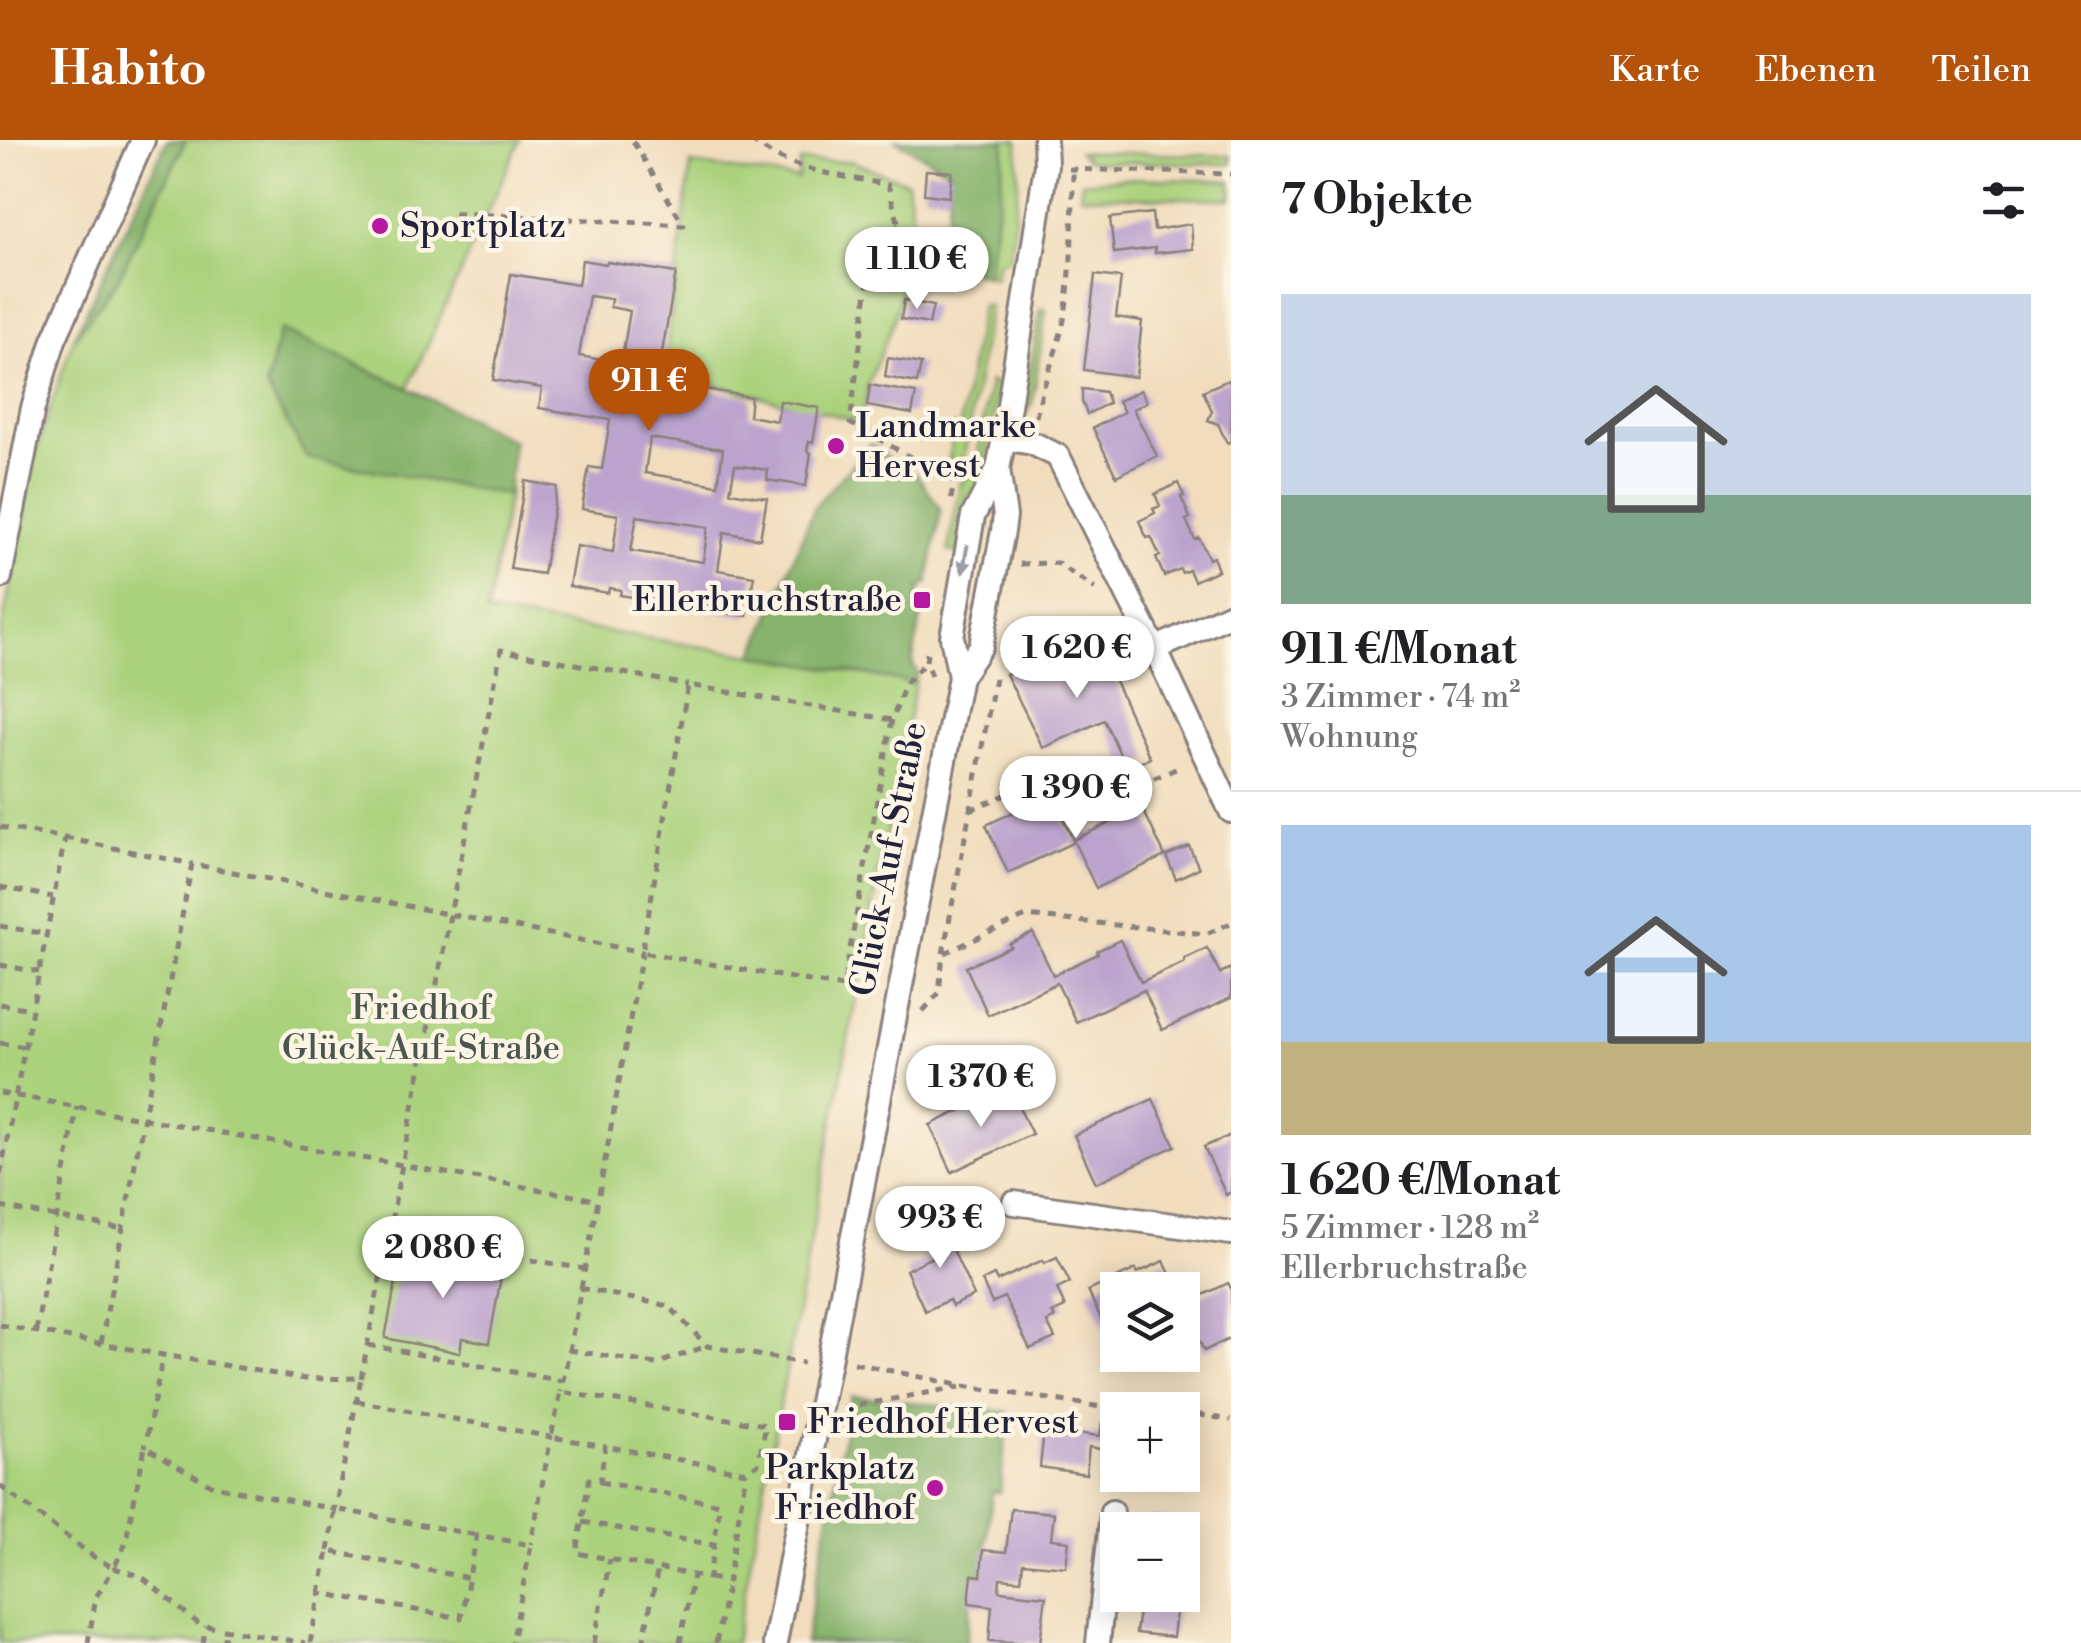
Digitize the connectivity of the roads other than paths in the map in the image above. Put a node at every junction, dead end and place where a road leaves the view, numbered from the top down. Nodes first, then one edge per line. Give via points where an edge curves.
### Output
1 (143, 140) edge
2 (1045, 140) edge
3 (1004, 438) junction
4 (998, 468) junction
5 (0, 577) edge
6 (1231, 614) edge
7 (1154, 649) junction
8 (960, 677) junction
9 (1231, 811) edge
10 (1014, 1203) road end
11 (1231, 1233) edge
12 (1101, 1612) edge
13 (775, 1643) edge
14 (1098, 1643) edge

1 - 5 street via 54,340
2 - 3 street, Glück-Auf-Straße
3 - 4 street, Glück-Auf-Straße
3 - 7 street via 1058,456
4 -> 8 street, Glück-Auf-Straße via 973,516 952,638
4 - 8 street, Glück-Auf-Straße via 1006,516 980,646
6 - 7 street
7 - 9 street
8 - 13 street, Glück-Auf-Straße
10 - 11 street
12 - 14 street

